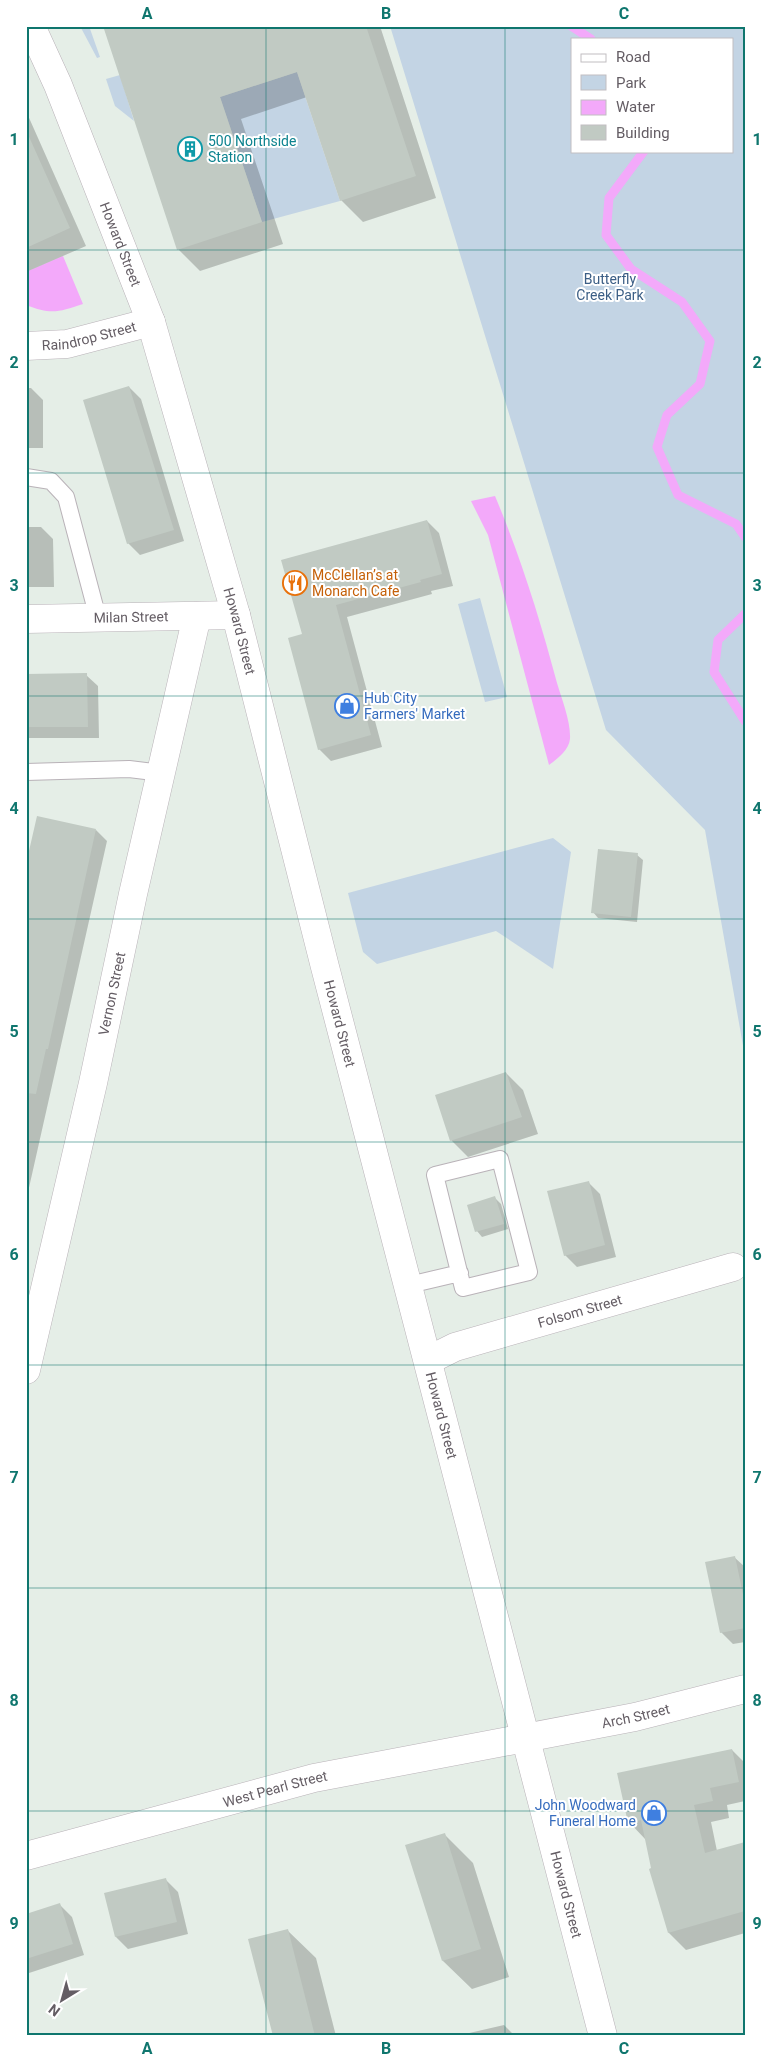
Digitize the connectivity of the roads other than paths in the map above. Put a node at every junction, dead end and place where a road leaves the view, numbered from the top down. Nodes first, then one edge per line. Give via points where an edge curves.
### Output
1 (31, 26) edge
2 (151, 322) junction
3 (26, 346) edge
4 (26, 477) edge
5 (236, 615) junction
6 (197, 616) junction
7 (98, 618) junction
8 (26, 619) edge
9 (26, 772) edge
10 (162, 773) junction
11 (733, 1267) dead end
12 (460, 1273) junction
13 (409, 1285) junction
14 (429, 1360) junction
15 (26, 1370) edge
16 (745, 1689) edge
17 (526, 1738) junction
18 (26, 1856) edge
19 (603, 2036) edge

1 - 2 street, Howard Street via 58,85
2 - 3 street, Raindrop Street via 67,344
2 - 5 street, Howard Street
4 - 7 lane via 52,481 66,497
5 - 6 street, Milan Street
5 - 13 street, Howard Street
6 - 7 street, Milan Street
6 - 10 street, Vernon Street
7 - 8 street, Milan Street
9 - 10 lane via 129,769
10 - 15 street, Vernon Street
11 - 14 street, Folsom Street via 455,1347
12 - 12 lane via 464,1288 529,1272 500,1159 435,1175
12 - 13 lane
13 - 14 street, Howard Street
14 - 17 street, Howard Street
16 - 17 street, Arch Street via 635,1717
17 - 18 street, West Pearl Street via 314,1778
17 - 19 street, Howard Street

